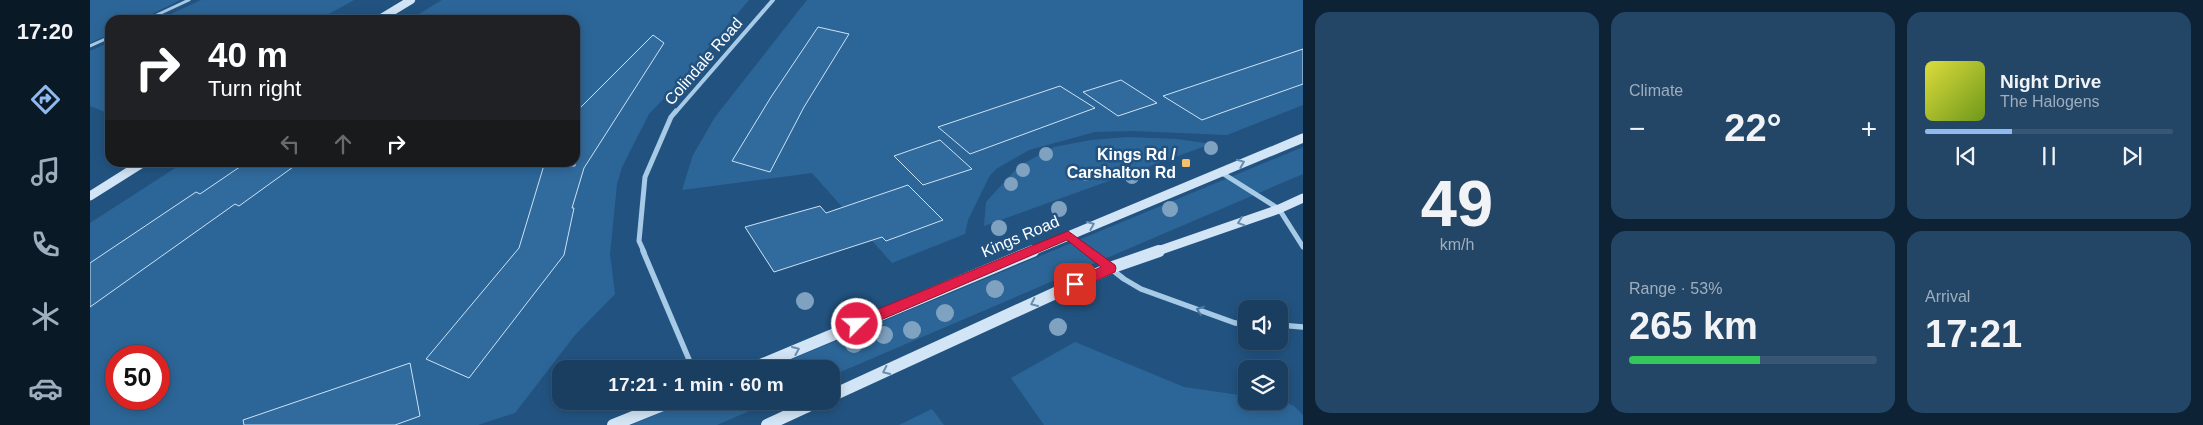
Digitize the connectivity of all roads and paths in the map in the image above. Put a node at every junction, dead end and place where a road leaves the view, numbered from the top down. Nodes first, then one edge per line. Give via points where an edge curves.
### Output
1 (189, 0) edge
2 (411, 0) edge
3 (773, 0) edge
4 (157, 15) edge
5 (386, 15) edge
6 (105, 39) edge
7 (90, 46) edge
8 (1303, 138) edge
9 (136, 167) edge
10 (1220, 172) junction
11 (90, 196) edge
12 (1303, 198) edge
13 (1278, 209) junction
14 (1068, 235) junction
15 (1303, 246) edge
16 (1110, 268) junction
17 (1238, 323) edge
18 (1288, 326) edge
19 (1303, 327) edge
20 (689, 360) edge
21 (772, 360) edge
22 (840, 392) edge
23 (650, 410) edge
24 (800, 410) edge
25 (613, 425) edge
26 (767, 425) edge

1 - 4 lane
2 - 5 main road
3 - 20 street, Colindale Road via 671,117 645,177 639,241
6 - 7 lane
10 -> 8 main road, Kings Road
9 - 11 main road
10 - 13 street
14 -> 10 main road, Kings Road
12 - 13 main road
13 - 15 street
13 -> 16 main road
14 - 16 street
21 -> 14 main road, Kings Road
17 -> 16 street via 1141,289
16 -> 22 main road
18 - 19 street
23 - 25 main road
24 - 26 main road

